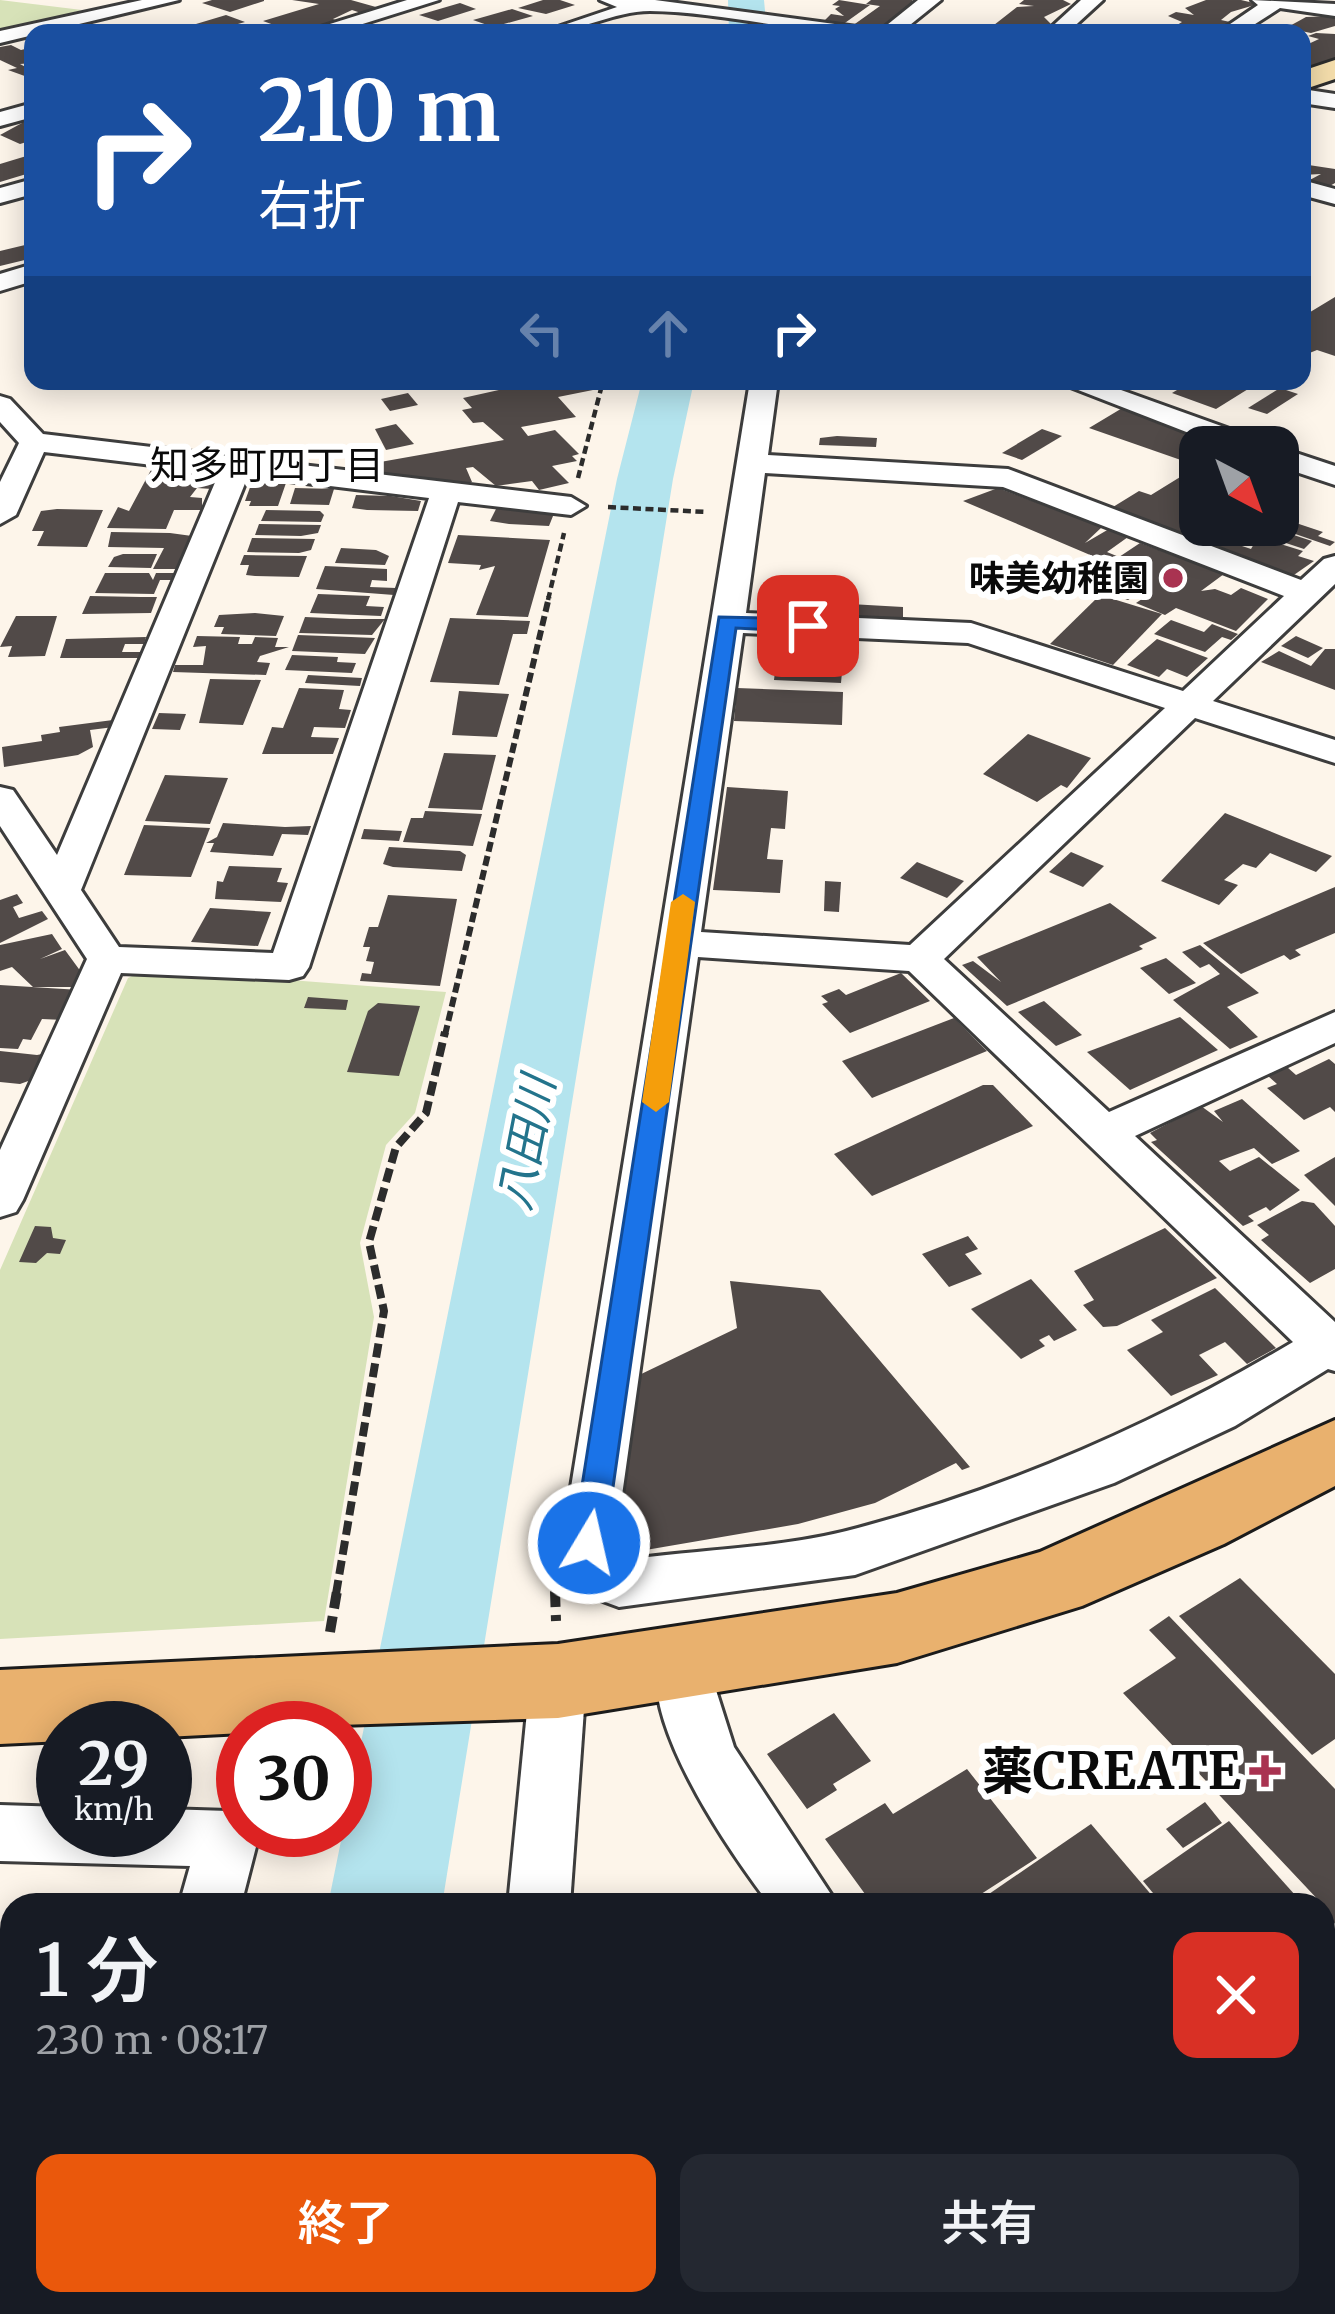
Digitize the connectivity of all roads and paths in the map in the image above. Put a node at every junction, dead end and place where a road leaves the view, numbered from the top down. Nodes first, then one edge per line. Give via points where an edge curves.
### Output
1 (49, 0) edge
2 (169, 0) edge
3 (429, 0) edge
4 (610, 0) edge
5 (932, 0) edge
6 (1093, 0) edge
7 (1269, 1) edge
8 (645, 5) junction
9 (1335, 10) edge
10 (113, 13) junction
11 (61, 24) edge
12 (140, 24) edge
13 (343, 24) edge
14 (581, 24) edge
15 (791, 24) edge
16 (899, 24) edge
17 (1065, 24) edge
18 (1239, 24) edge
19 (602, 390) edge
20 (763, 390) edge
21 (1095, 390) edge
22 (0, 405) edge
23 (1195, 426) edge
24 (34, 442) junction
25 (753, 463) junction
26 (1299, 463) edge
27 (236, 469) junction
28 (1335, 476) edge
29 (445, 494) junction
30 (586, 507) junction
31 (703, 511) dead end
32 (0, 515) edge
33 (1335, 566) edge
34 (1306, 593) junction
35 (727, 622) junction
36 (1192, 704) junction
37 (1335, 752) edge
38 (0, 798) edge
39 (63, 889) junction
40 (680, 943) junction
41 (107, 958) junction
42 (920, 959) junction
43 (1335, 1026) edge
44 (0, 1096) edge
45 (44, 1099) junction
46 (1101, 1134) junction
47 (0, 1200) edge
48 (1331, 1348) edge
49 (1335, 1450) edge
50 (682, 1663) junction
51 (346, 1664) junction
52 (529, 1682) junction
53 (0, 1707) edge
54 (0, 1833) edge
55 (213, 1893) edge
56 (538, 1893) edge
57 (798, 1893) edge

1 - 10 street
2 - 10 street
3 - 13 street
4 - 8 street
5 - 16 street
6 - 17 street
7 - 9 street
7 - 18 street
8 - 14 street
8 - 15 street
10 - 11 street
10 - 12 street
19 - 30 path
20 - 25 street
21 - 23 street
22 - 24 street
24 - 27 street
24 - 32 street
25 - 34 street via 1007,478
25 - 35 street
26 - 28 street
27 - 29 street
27 - 39 street
29 - 30 street
29 - 41 street via 290,967
30 - 31 path
30 - 51 path via 426,1113 396,1147 369,1242 384,1311
33 - 34 street
34 - 36 street
35 - 36 street via 970,633
35 - 40 street
36 - 37 street
36 - 42 street
38 - 39 street
39 - 41 street
40 - 42 street
40 - 48 street via 589,1543 619,1584 855,1552 1096,1468
41 - 45 street
42 - 46 street
43 - 46 street
44 - 45 street
45 - 47 street
46 - 48 street
49 - 50 main road via 1197,1522 1054,1582 897,1628
50 - 52 main road
50 - 57 street via 686,1697 728,1801
51 - 52 main road
51 - 53 main road
52 - 56 street
54 - 55 street via 228,1839

